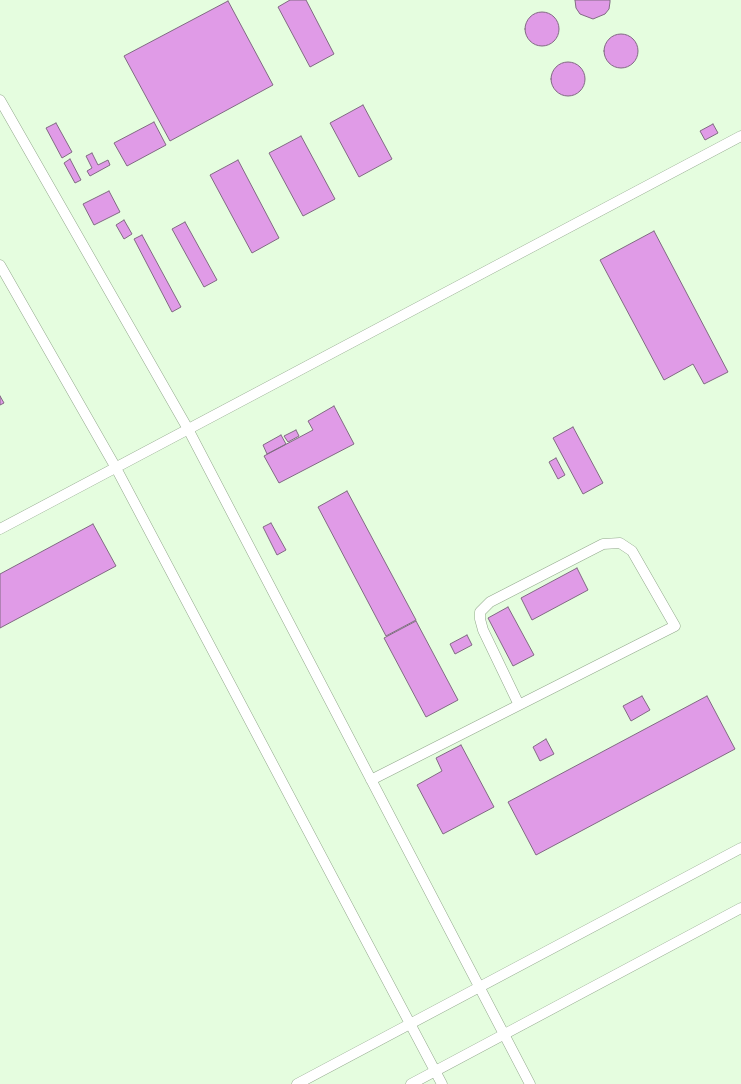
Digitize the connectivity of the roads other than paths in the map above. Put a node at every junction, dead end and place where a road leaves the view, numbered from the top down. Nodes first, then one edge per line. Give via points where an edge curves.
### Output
1 (0, 100) edge
2 (741, 136) edge
3 (0, 265) edge
4 (188, 429) junction
5 (116, 468) junction
6 (0, 529) edge
7 (520, 705) junction
8 (371, 780) junction
9 (741, 848) edge
10 (741, 908) edge
11 (479, 988) junction
12 (409, 1025) junction
13 (504, 1034) junction
14 (435, 1071) junction
15 (297, 1084) edge
16 (411, 1084) edge
17 (442, 1084) edge
18 (530, 1084) edge

1 - 4 lane
2 - 4 lane
3 - 5 lane
4 - 5 lane
4 - 8 lane
5 - 6 lane
5 - 12 lane
7 - 7 lane via 675,626 632,552 620,543 603,544 490,602 480,612 483,630
7 - 8 lane
8 - 11 lane
9 - 11 lane
10 - 13 lane
11 - 12 lane
11 - 13 lane
12 - 14 lane
12 - 15 lane
13 - 14 lane
13 - 18 lane
14 - 16 lane
14 - 17 lane

